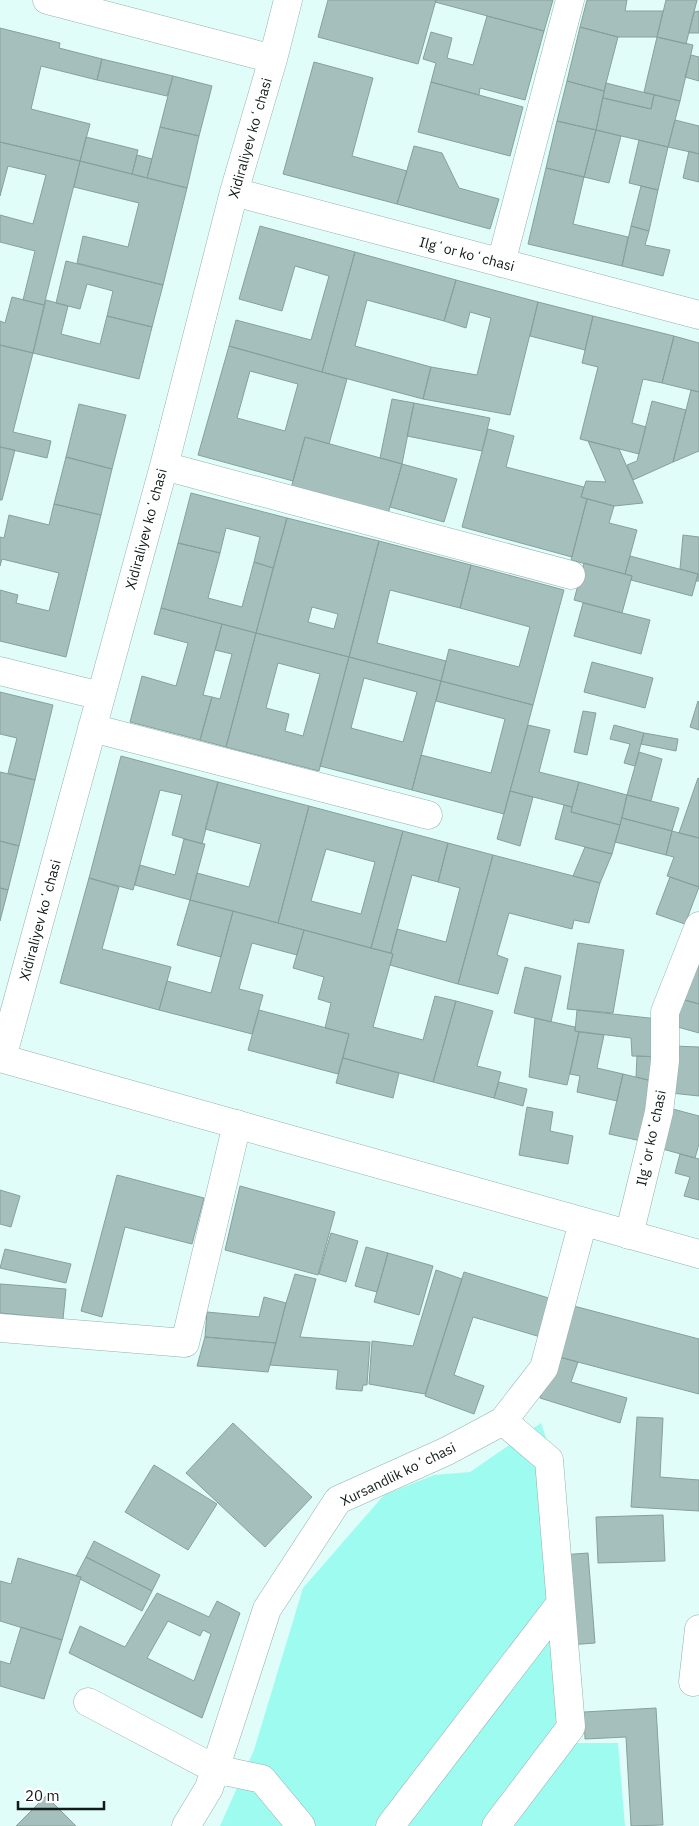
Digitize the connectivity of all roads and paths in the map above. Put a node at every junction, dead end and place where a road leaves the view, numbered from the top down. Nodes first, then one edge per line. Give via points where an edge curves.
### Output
1 (47, 0) edge
2 (288, 0) edge
3 (570, 0) edge
4 (273, 60) junction
5 (234, 192) junction
6 (501, 263) junction
7 (699, 315) edge
8 (164, 466) junction
9 (571, 575) dead end
10 (0, 671) edge
11 (101, 696) junction
12 (92, 728) junction
13 (428, 815) dead end
14 (699, 926) edge
15 (1, 1058) edge
16 (237, 1124) junction
17 (582, 1222) junction
18 (629, 1235) junction
19 (699, 1254) edge
20 (0, 1328) edge
21 (503, 1421) junction
22 (560, 1604) junction
23 (699, 1629) edge
24 (693, 1682) dead end
25 (88, 1702) dead end
26 (215, 1769) junction
27 (186, 1826) edge
28 (301, 1826) edge
29 (390, 1826) edge
30 (496, 1826) edge

1 - 4 street
2 - 4 street, Xidiraliyev koʻchasi
3 - 6 street
4 - 5 street, Xidiraliyev koʻchasi
5 - 6 street, Ilgʻor koʻchasi
5 - 8 street, Xidiraliyev koʻchasi
6 - 7 street, Ilgʻor koʻchasi
8 - 9 street
8 - 11 street, Xidiraliyev koʻchasi
10 - 11 street
11 - 12 street, Xidiraliyev koʻchasi
12 - 13 street
12 - 15 street, Xidiraliyev koʻchasi
14 - 18 street, Ilgʻor koʻchasi via 665,1012 665,1061 659,1112
15 - 16 street
16 - 17 street
16 - 20 street via 185,1343
17 - 18 street
17 - 21 street, Xursandlik koʻchasi via 544,1368
18 - 19 street
21 - 22 street via 549,1460
21 - 26 street, Xursandlik koʻchasi via 447,1451 338,1500 267,1609
22 - 29 street
22 - 30 street via 571,1727
23 - 24 street
25 - 26 street
26 - 27 street, Xursandlik koʻchasi via 209,1788
26 - 28 street via 262,1779

